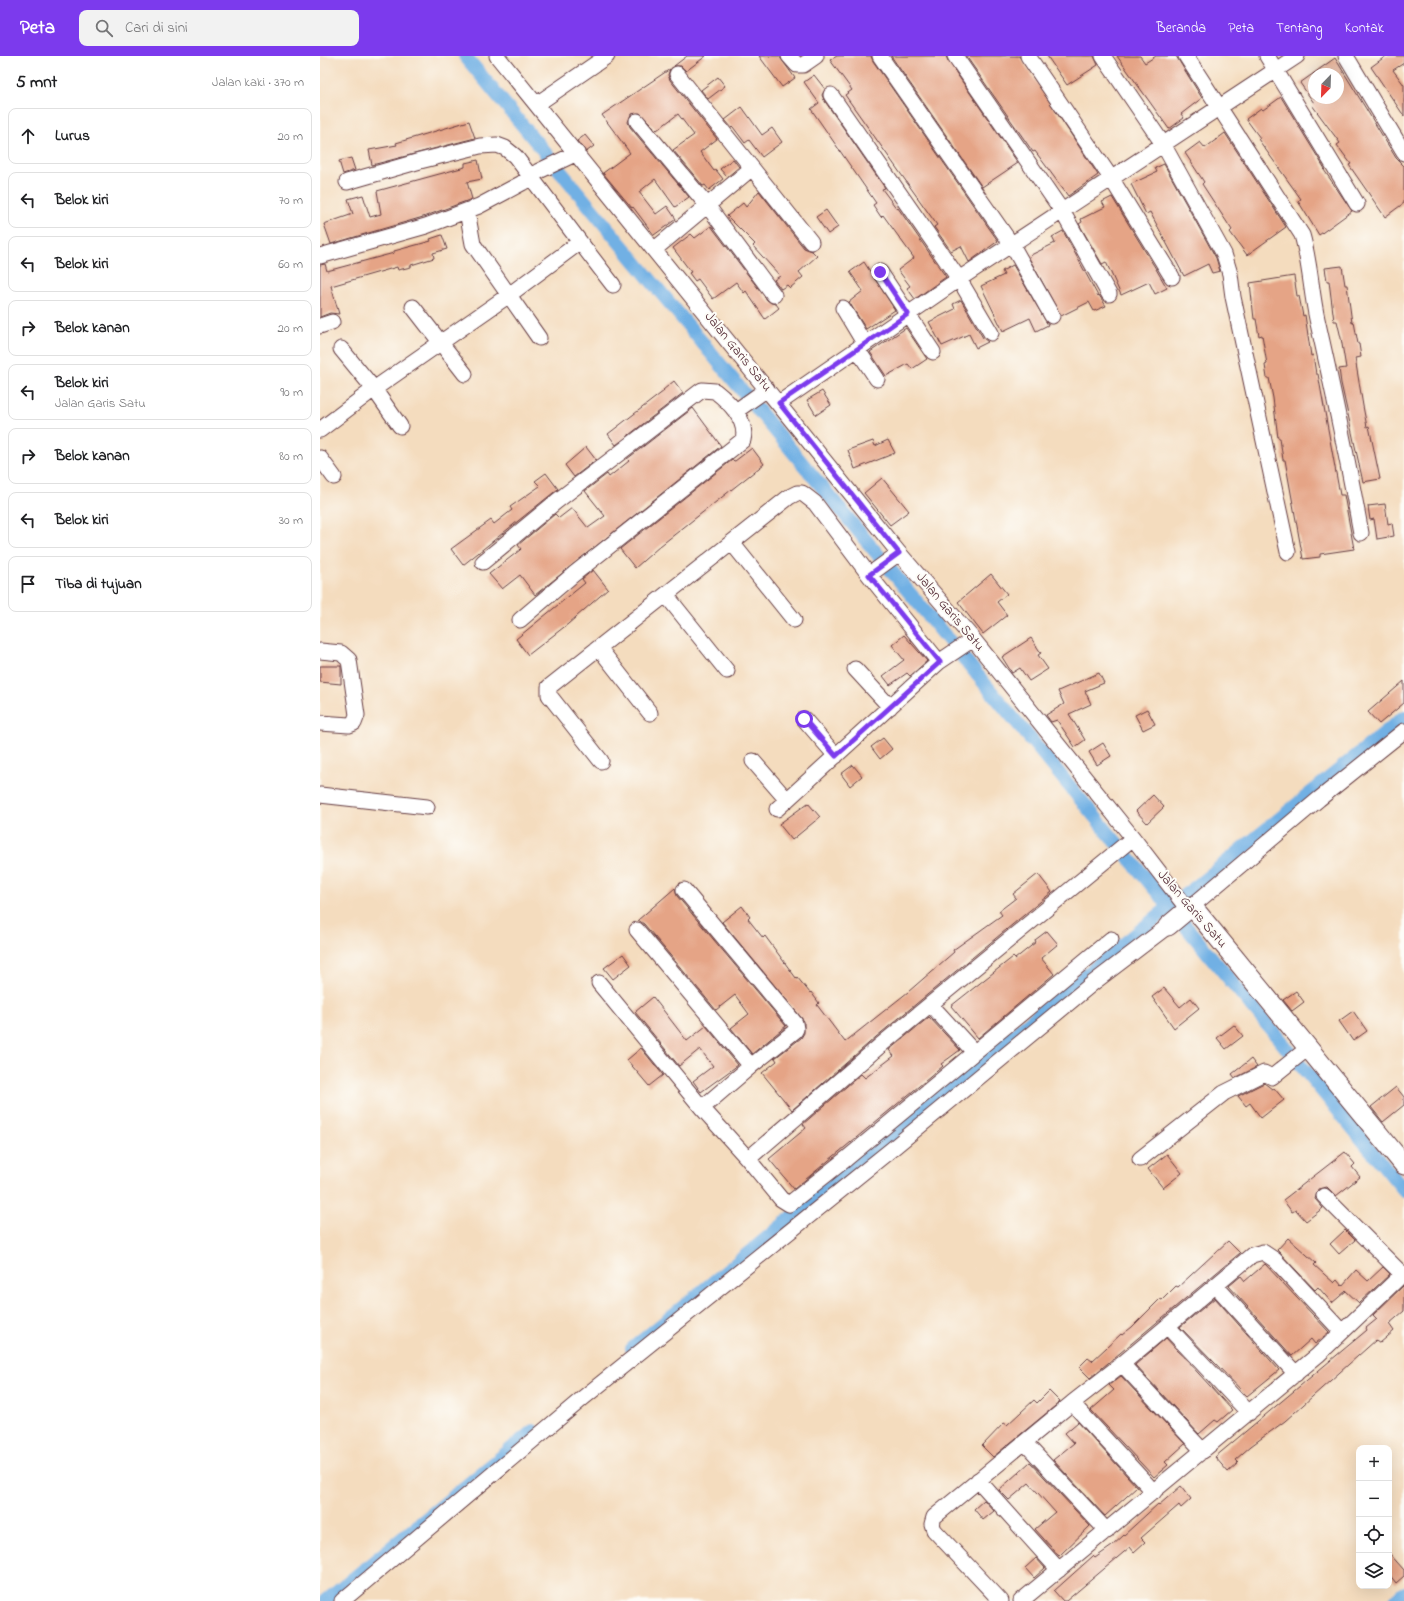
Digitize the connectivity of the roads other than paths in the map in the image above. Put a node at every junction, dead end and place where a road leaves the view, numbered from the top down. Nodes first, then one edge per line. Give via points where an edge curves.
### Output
1 (497, 56) edge
2 (607, 56) edge
3 (788, 56) edge
4 (816, 56) edge
5 (880, 56) edge
6 (955, 56) edge
7 (1028, 56) edge
8 (1102, 56) edge
9 (1186, 56) edge
10 (1267, 56) edge
11 (1297, 56) edge
12 (1346, 56) edge
13 (1276, 69) junction
14 (677, 74) dead end
15 (831, 95) dead end
16 (536, 104) junction
17 (1220, 105) junction
18 (637, 121) dead end
19 (1163, 144) junction
20 (1404, 152) edge
21 (571, 156) junction
22 (752, 168) junction
23 (535, 174) junction
24 (1111, 178) junction
25 (347, 182) dead end
26 (1357, 204) dead end
27 (707, 205) junction
28 (467, 211) junction
29 (1062, 212) junction
30 (580, 242) junction
31 (811, 242) dead end
32 (1012, 245) junction
33 (655, 249) junction
34 (320, 256) edge
35 (880, 272) dead end
36 (1172, 277) dead end
37 (959, 279) junction
38 (614, 285) dead end
39 (1109, 294) dead end
40 (774, 295) dead end
41 (509, 296) junction
42 (413, 307) dead end
43 (843, 308) dead end
44 (908, 314) junction
45 (1052, 316) dead end
46 (991, 333) dead end
47 (539, 338) dead end
48 (441, 344) junction
49 (860, 346) junction
50 (341, 350) dead end
51 (932, 352) dead end
52 (465, 374) dead end
53 (877, 379) dead end
54 (374, 389) junction
55 (765, 390) junction
56 (779, 403) junction
57 (740, 408) junction
58 (400, 426) dead end
59 (320, 430) edge
60 (320, 458) edge
61 (334, 477) dead end
62 (1361, 533) dead end
63 (732, 543) junction
64 (1288, 552) dead end
65 (897, 555) junction
66 (483, 562) dead end
67 (873, 572) junction
68 (666, 595) junction
69 (520, 620) dead end
70 (794, 620) dead end
71 (969, 641) junction
72 (599, 648) junction
73 (320, 651) edge
74 (943, 659) junction
75 (855, 669) dead end
76 (727, 671) dead end
77 (890, 708) junction
78 (650, 713) dead end
79 (804, 719) dead end
80 (320, 723) edge
81 (1404, 731) edge
82 (836, 756) junction
83 (601, 761) dead end
84 (753, 761) dead end
85 (320, 795) edge
86 (427, 807) dead end
87 (1130, 841) junction
88 (684, 890) dead end
89 (1184, 904) junction
90 (1168, 926) joint
91 (637, 930) dead end
92 (1111, 939) dead end
93 (599, 983) dead end
94 (931, 1005) junction
95 (1308, 1048) junction
96 (974, 1052) junction
97 (751, 1066) junction
98 (702, 1108) junction
99 (748, 1159) junction
100 (1140, 1159) dead end
101 (1404, 1165) edge
102 (1324, 1196) dead end
103 (1403, 1274) edge
104 (1216, 1286) junction
105 (1168, 1327) junction
106 (1342, 1332) junction
107 (1122, 1364) junction
108 (1296, 1374) junction
109 (1072, 1404) junction
110 (1248, 1413) junction
111 (1025, 1443) junction
112 (1203, 1451) junction
113 (978, 1480) junction
114 (1154, 1492) junction
115 (1107, 1531) junction
116 (1059, 1570) junction
117 (342, 1601) edge
118 (1002, 1601) edge
119 (1021, 1601) edge

1 - 16 street, Jalan Garis Satu
2 - 16 street
3 - 4 street via 797,65 803,65
5 - 32 street
6 - 29 street
7 - 24 street
8 - 19 street
9 - 17 street
10 - 13 street
11 - 13 street
12 - 20 street
13 - 17 street
13 - 26 street
14 - 22 street
15 - 37 street
16 - 21 street, Jalan Garis Satu
17 - 19 street
17 - 62 street via 1302,235
18 - 27 street
19 - 24 street
19 - 64 street via 1228,263
21 - 23 street
21 - 33 street, Jalan Garis Satu
22 - 27 street
22 - 31 street
23 - 25 street via 505,148 497,145 480,146
23 - 28 street
23 - 30 street
24 - 29 street
24 - 36 street
27 - 33 street
27 - 40 street
28 - 34 street via 426,226
28 - 41 street via 473,244
29 - 32 street
29 - 39 street
30 - 38 street
30 - 41 street
32 - 37 street
32 - 45 street
33 - 55 street, Jalan Garis Satu
35 - 44 street
37 - 44 street
37 - 46 street
41 - 47 street
41 - 48 street
42 - 48 street
43 - 49 street
44 - 49 street
44 - 51 street
48 - 52 street
48 - 54 street
49 - 53 street
49 - 56 street
50 - 54 street
54 - 58 street
54 - 59 street
55 - 56 street, Jalan Garis Satu
55 - 57 street
56 - 65 street, Jalan Garis Satu
57 - 66 street via 715,391 702,390 557,501
57 - 69 street via 745,429 743,440
60 - 61 street
63 - 67 street via 789,497 802,493 815,503
63 - 68 street
63 - 70 street
65 - 67 street
65 - 71 street, Jalan Garis Satu
67 - 74 street
68 - 72 street
68 - 76 street
71 - 74 street
71 - 87 street, Jalan Garis Satu
72 - 78 street
72 - 83 street via 547,690
73 - 80 street via 341,653 349,660 356,715 354,723 349,725
74 - 77 street
75 - 77 street
77 - 82 street
79 - 82 street
81 - 89 street
82 - 84 street via 782,805
85 - 86 street
87 - 89 street, Jalan Garis Satu
87 - 94 street
88 - 97 street via 795,1023 795,1031
89 - 90 street
89 - 95 street, Jalan Garis Satu
90 - 117 street via 1093,983 590,1393
91 - 97 street
92 - 96 street
93 - 98 street
94 - 96 street
94 - 99 street
95 - 100 street via 1272,1077 1264,1073 1224,1093
95 - 101 street, Jalan Garis Satu
96 - 99 street via 792,1203 781,1199
97 - 98 street
98 - 99 street
102 - 103 street
103 - 106 street
104 - 105 street
104 - 106 street via 1252,1254 1263,1252 1275,1260
104 - 108 street
105 - 107 street
105 - 110 street
106 - 108 street
107 - 109 street
107 - 112 street
108 - 110 street
109 - 111 street
109 - 114 street
110 - 112 street
111 - 113 street
111 - 115 street
112 - 114 street
113 - 116 street
113 - 118 street via 936,1515 932,1524 934,1530
114 - 115 street
115 - 116 street
116 - 119 street

